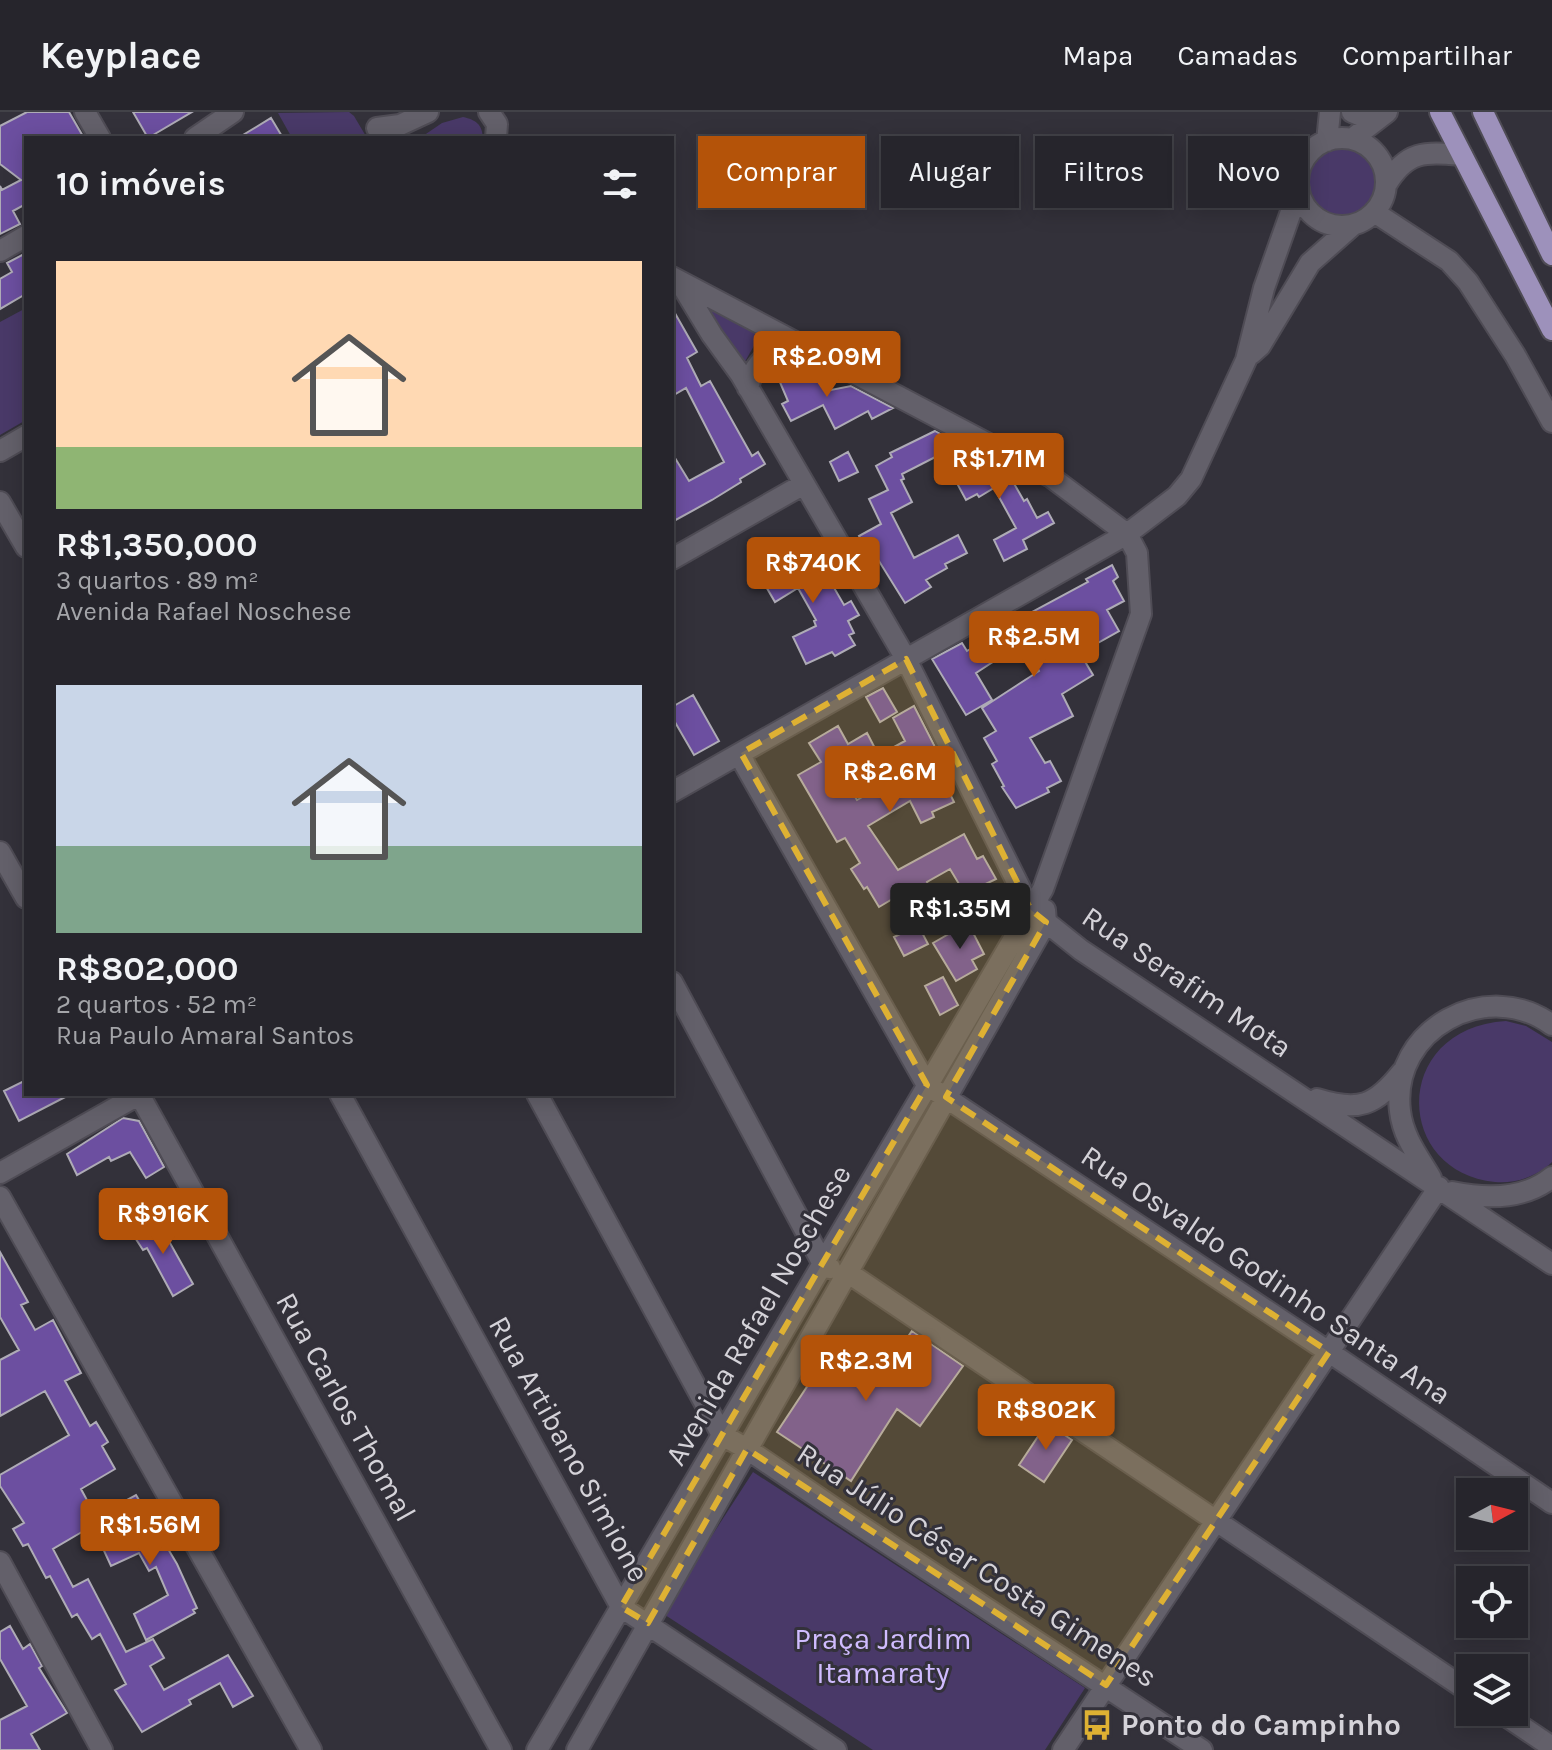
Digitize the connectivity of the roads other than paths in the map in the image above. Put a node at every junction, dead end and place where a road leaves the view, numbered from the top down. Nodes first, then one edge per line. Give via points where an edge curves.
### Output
1 (85, 112) edge
2 (233, 112) edge
3 (428, 112) edge
4 (489, 112) edge
5 (1330, 112) edge
6 (1352, 112) edge
7 (1440, 112) edge
8 (1483, 112) edge
9 (1383, 114) edge
10 (378, 130) edge
11 (99, 136) edge
12 (198, 136) edge
13 (496, 136) edge
14 (1352, 139) junction
15 (1327, 141) junction
16 (1462, 155) junction
17 (1308, 157) edge
18 (1386, 185) junction
19 (1292, 208) edge
20 (1307, 208) edge
21 (1374, 212) junction
22 (1353, 225) junction
23 (24, 237) edge
24 (0, 251) edge
25 (1552, 255) edge
26 (675, 278) edge
27 (1552, 330) edge
28 (793, 343) junction
29 (1246, 360) junction
30 (748, 388) junction
31 (1552, 422) edge
32 (24, 437) edge
33 (0, 451) edge
34 (804, 484) junction
35 (0, 502) edge
36 (1127, 534) junction
37 (24, 544) edge
38 (674, 558) edge
39 (906, 659) junction
40 (741, 753) junction
41 (674, 791) edge
42 (0, 852) edge
43 (24, 894) edge
44 (1038, 916) junction
45 (674, 986) edge
46 (1551, 1024) edge
47 (1410, 1057) junction
48 (927, 1085) junction
49 (1298, 1092) junction
50 (135, 1096) edge
51 (140, 1096) edge
52 (341, 1096) edge
53 (538, 1096) edge
54 (946, 1097) junction
55 (0, 1173) edge
56 (1552, 1177) edge
57 (1439, 1188) junction
58 (0, 1197) edge
59 (823, 1264) junction
60 (1552, 1264) edge
61 (846, 1273) junction
62 (1329, 1352) junction
63 (722, 1435) junction
64 (747, 1449) junction
65 (1552, 1503) edge
66 (1216, 1520) junction
67 (0, 1562) edge
68 (621, 1607) junction
69 (648, 1623) junction
70 (1456, 1683) edge
71 (1106, 1685) junction
72 (1521, 1726) edge
73 (1552, 1747) edge
74 (102, 1750) edge
75 (311, 1750) edge
76 (501, 1750) edge
77 (537, 1750) edge
78 (577, 1750) edge
79 (836, 1750) edge
80 (1063, 1750) edge
81 (1202, 1750) edge

1 - 11 street
2 - 12 street
3 - 10 street
4 - 13 street via 497,124
5 - 15 street
6 - 9 street
7 - 16 main road
8 - 25 main road
9 - 14 street
14 - 15 street
14 - 18 street via 1373,151
15 - 17 street
16 - 18 street via 1416,156 1396,169
16 - 27 main road
18 - 21 street
19 - 29 street
20 - 22 street via 1325,223
21 - 22 street
21 - 31 street via 1449,261 1468,282
22 - 29 street via 1310,263
23 - 24 street
26 - 28 street
26 - 30 street, Rua Serafim Mota
28 - 30 street via 763,359
28 - 36 street via 1051,477
29 - 36 street via 1191,479
30 - 34 street, Rua Serafim Mota
32 - 33 street
34 - 38 street
34 - 39 street, Rua Serafim Mota
35 - 37 street
36 - 39 street
36 - 44 street via 1137,553 1141,614
39 - 40 street
39 - 44 street, Rua Serafim Mota
40 - 41 street
40 - 48 street
42 - 43 street
44 - 48 street, Avenida Rafael Noschese
44 - 49 street, Rua Serafim Mota via 1081,950
44 - 54 street, Avenida Rafael Noschese
45 - 59 street
46 - 47 street via 1525,1010 1499,1005 1472,1008 1426,1034
47 - 49 street via 1389,1089 1363,1105 1340,1106
47 - 57 street via 1401,1083 1400,1110 1406,1137
48 - 54 street, Rua Osvaldo Godinho Santa Ana
48 - 59 street, Avenida Rafael Noschese
49 - 57 street, Rua Serafim Mota
50 - 55 street
51 - 76 street, Rua Carlos Thomal
52 - 68 street, Rua Artibano Simione
53 - 63 street
54 - 61 street, Avenida Rafael Noschese
54 - 62 street, Rua Osvaldo Godinho Santa Ana
56 - 57 street via 1520,1194 1493,1197
57 - 60 street, Rua Serafim Mota
57 - 62 street
58 - 75 street
59 - 61 street
59 - 63 street, Avenida Rafael Noschese
61 - 64 street, Avenida Rafael Noschese
61 - 66 street
62 - 65 street, Rua Osvaldo Godinho Santa Ana
62 - 66 street
63 - 64 street, Rua Júlio César Costa Gimenes
63 - 68 street, Avenida Rafael Noschese
64 - 69 street, Avenida Rafael Noschese
64 - 71 street, Rua Júlio César Costa Gimenes
66 - 70 street
66 - 71 street
67 - 74 street
68 - 69 street, Rua Artibano Simione
68 - 77 street, Avenida Rafael Noschese
69 - 78 street, Avenida Rafael Noschese
69 - 79 street, Rua Artibano Simione
71 - 80 street
71 - 81 street, Rua Júlio César Costa Gimenes
72 - 73 street

